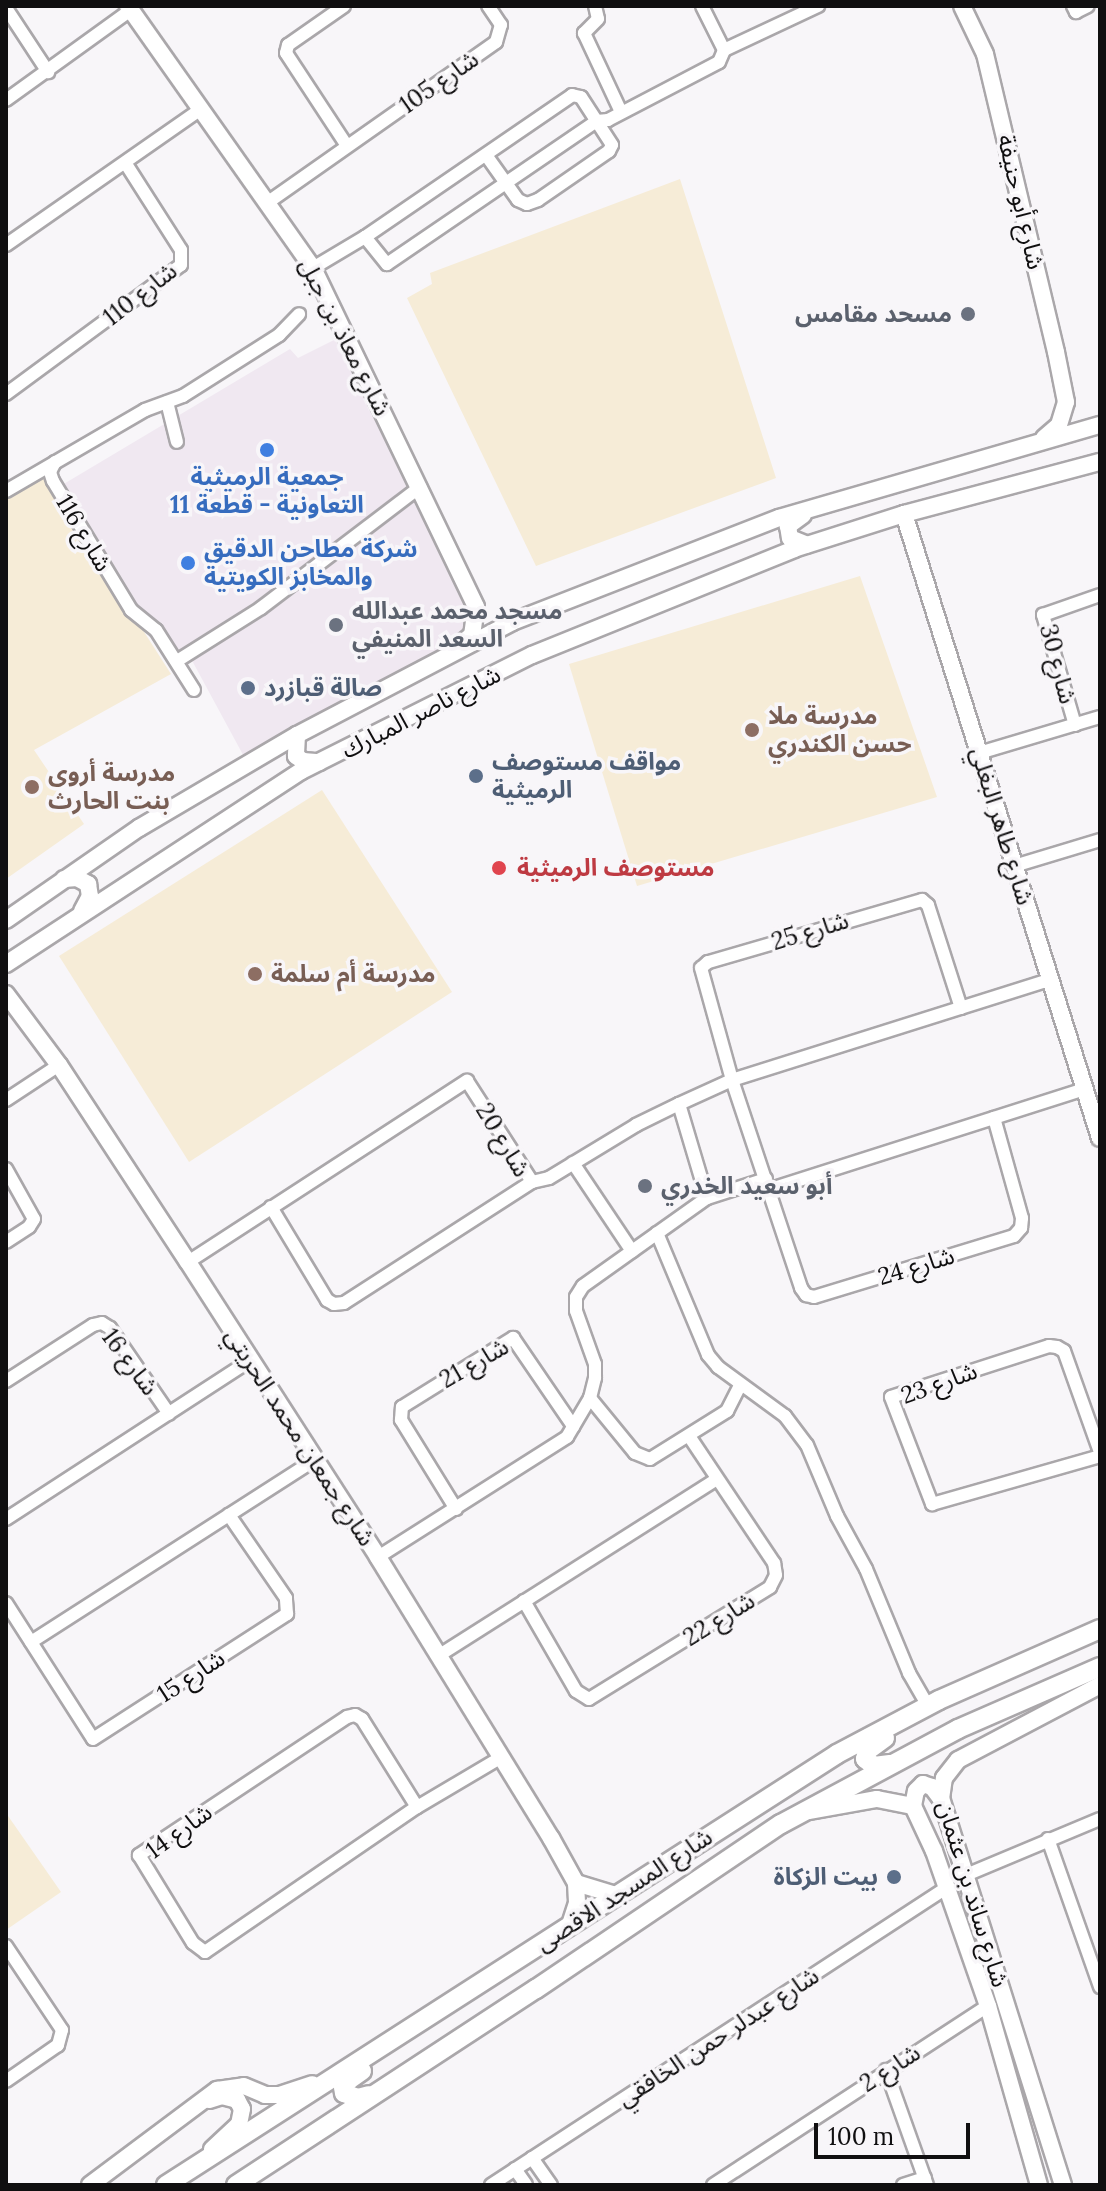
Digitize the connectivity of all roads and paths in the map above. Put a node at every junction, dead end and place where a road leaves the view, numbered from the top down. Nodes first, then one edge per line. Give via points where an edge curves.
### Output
1 (344, 6) edge
2 (488, 6) edge
3 (595, 6) edge
4 (702, 6) edge
5 (818, 6) edge
6 (962, 6) edge
7 (1073, 6) edge
8 (1088, 6) edge
9 (6, 8) edge
10 (130, 8) edge
11 (724, 50) junction
12 (48, 72) junction
13 (6, 100) edge
14 (201, 109) junction
15 (621, 112) junction
16 (597, 121) junction
17 (347, 146) junction
18 (486, 155) junction
19 (126, 164) junction
20 (505, 183) junction
21 (267, 203) junction
22 (365, 237) junction
23 (6, 245) edge
24 (313, 268) junction
25 (299, 314) dead end
26 (6, 394) edge
27 (167, 402) junction
28 (1066, 402) junction
29 (1100, 425) edge
30 (1041, 440) junction
31 (177, 442) dead end
32 (55, 462) junction
33 (1100, 462) edge
34 (420, 487) junction
35 (6, 491) edge
36 (807, 511) junction
37 (904, 514) junction
38 (807, 545) junction
39 (1100, 595) edge
40 (476, 607) junction
41 (512, 622) junction
42 (454, 650) junction
43 (177, 661) junction
44 (194, 690) dead end
45 (1100, 717) edge
46 (1075, 725) junction
47 (297, 735) junction
48 (979, 753) junction
49 (323, 762) junction
50 (1100, 840) edge
51 (1014, 866) junction
52 (63, 879) junction
53 (78, 915) junction
54 (6, 920) edge
55 (11, 961) edge
56 (1050, 980) junction
57 (9, 996) edge
58 (961, 1008) junction
59 (59, 1065) junction
60 (732, 1080) junction
61 (1085, 1089) junction
62 (6, 1100) edge
63 (679, 1104) junction
64 (994, 1118) junction
65 (750, 1135) joint
66 (1100, 1138) edge
67 (573, 1163) junction
68 (6, 1169) edge
69 (532, 1182) junction
70 (768, 1184) junction
71 (707, 1198) junction
72 (271, 1207) junction
73 (657, 1233) junction
74 (6, 1242) edge
75 (632, 1251) junction
76 (188, 1262) junction
77 (249, 1361) junction
78 (6, 1381) edge
79 (741, 1384) junction
80 (590, 1398) junction
81 (169, 1414) junction
82 (573, 1426) junction
83 (689, 1436) junction
84 (1100, 1454) edge
85 (314, 1460) junction
86 (717, 1479) junction
87 (456, 1509) junction
88 (229, 1515) junction
89 (6, 1519) edge
90 (378, 1557) junction
91 (524, 1601) junction
92 (6, 1603) edge
93 (1100, 1629) edge
94 (31, 1642) junction
95 (438, 1656) junction
96 (1100, 1667) edge
97 (1100, 1685) edge
98 (924, 1707) junction
99 (500, 1758) junction
100 (894, 1764) junction
101 (806, 1774) junction
102 (941, 1799) junction
103 (913, 1806) junction
104 (417, 1807) junction
105 (800, 1813) junction
106 (1100, 1819) edge
107 (781, 1824) junction
108 (1048, 1839) junction
109 (966, 1875) junction
110 (576, 1883) junction
111 (946, 1888) junction
112 (616, 1895) junction
113 (571, 1922) junction
114 (6, 1946) edge
115 (1095, 1952) edge
116 (1100, 1987) edge
117 (445, 2005) junction
118 (988, 2006) junction
119 (371, 2054) junction
120 (886, 2070) junction
121 (6, 2081) edge
122 (377, 2092) junction
123 (203, 2102) junction
124 (532, 2158) junction
125 (194, 2166) junction
126 (515, 2169) junction
127 (1062, 2181) edge
128 (926, 2182) edge
129 (1038, 2183) edge
130 (90, 2185) edge
131 (166, 2185) edge
132 (236, 2185) edge
133 (491, 2185) edge
134 (526, 2185) edge
135 (551, 2185) edge
136 (713, 2185) edge
137 (903, 2185) edge

1 - 17 street via 288,45 286,53
2 - 17 street, شارع 105 via 501,25 496,42
3 - 15 street via 598,19 585,29 585,37
4 - 11 street
5 - 11 street
6 - 28 street, شارع أبو حنيفة via 985,54 995,92
7 - 8 street via 1076,12
9 - 12 street
10 - 12 street
10 - 14 street, شارع معاذ بن جبل
11 - 15 street via 719,62
12 - 13 street
14 - 19 street
14 - 21 street, شارع معاذ بن جبل
15 - 16 street
16 - 18 street via 574,95
16 - 20 street
16 - 20 street via 611,149 538,200 522,202
17 - 21 street, شارع 105
18 - 20 street
18 - 22 street
19 - 23 street
19 - 26 street, شارع 110 via 181,250 181,265
20 - 22 street via 387,264
21 - 24 street, شارع معاذ بن جبل
22 - 24 street
24 - 34 street, شارع معاذ بن جبل
25 - 27 street, شارع 116 via 279,335
27 - 31 street
27 - 32 street, شارع 116 via 149,407
28 - 29 street
28 - 30 street via 1059,425
29 - 30 street, شارع ناصر المبارك
30 - 36 street, شارع ناصر المبارك
32 - 35 street
32 - 43 street, شارع 116 via 53,481 129,607 154,627
33 - 37 street, شارع ناصر المبارك
34 - 40 street, شارع معاذ بن جبل
34 - 43 street via 250,615
36 - 38 street via 788,526 790,538
36 - 41 street, شارع ناصر المبارك
37 - 38 street, شارع ناصر المبارك
37 - 48 street, شارع طاهر البغلي
38 - 49 street, شارع ناصر المبارك via 532,655
39 - 46 street, شارع 30 via 1043,615
40 - 41 street via 495,621
40 - 42 street via 472,635
41 - 42 street, شارع ناصر المبارك
42 - 47 street, شارع ناصر المبارك
43 - 44 street, شارع 116
45 - 46 street, شارع 30
46 - 48 street, شارع 30
47 - 49 street via 296,756
47 - 52 street, شارع ناصر المبارك
48 - 51 street, شارع طاهر البغلي
49 - 53 street, شارع ناصر المبارك via 301,771
50 - 51 street
51 - 56 street, شارع طاهر البغلي
52 - 53 street via 82,879 90,887 89,902
52 - 54 street, شارع ناصر المبارك
53 - 55 street, شارع ناصر المبارك
55 - 57 street, شارع جمعان محمد الحريتي
56 - 58 street
56 - 61 street, شارع طاهر البغلي
57 - 59 street, شارع جمعان محمد الحريتي
58 - 60 street
58 - 60 street, شارع 25 via 922,900 708,962 701,976
59 - 62 street
59 - 76 street, شارع جمعان محمد الحريتي
60 - 63 street
60 - 65 street, شارع 25
61 - 64 street
61 - 66 street, شارع طاهر البغلي
63 - 67 street
63 - 71 street
64 - 70 street
64 - 70 street, شارع 24 via 1022,1218 1014,1236 814,1297 801,1288
65 - 70 street, شارع 24
67 - 69 street
67 - 75 street
68 - 74 street via 34,1219
69 - 72 street, شارع 20 via 344,1303 334,1304
69 - 72 street, شارع 20 via 467,1081
70 - 71 street
71 - 73 street
72 - 76 street, شارع 20
73 - 75 street
73 - 79 street via 708,1355
75 - 80 street via 583,1286 576,1297 595,1364
76 - 77 street, شارع جمعان محمد الحريتي
77 - 81 street, شارع 16
77 - 85 street, شارع جمعان محمد الحريتي
78 - 81 street, شارع 16 via 102,1323
79 - 83 street via 730,1408
79 - 98 street via 785,1416 807,1445
80 - 82 street
80 - 83 street via 642,1458 655,1457
81 - 89 street, شارع 16
82 - 87 street via 559,1443
82 - 87 street, شارع 21 via 513,1338 402,1407 401,1420
83 - 86 street
84 - 84 street, شارع 23 via 932,1504 891,1397 1057,1347 1064,1351
85 - 88 street
85 - 90 street, شارع جمعان محمد الحريتي
86 - 91 street
86 - 91 street, شارع 22 via 774,1563 776,1575 770,1587 690,1638 586,1699 576,1691
87 - 90 street
88 - 94 street
88 - 94 street, شارع 15 via 286,1598 287,1614 93,1739
90 - 95 street, شارع جمعان محمد الحريتي
91 - 95 street
92 - 94 street, شارع 15
93 - 98 main road, شارع المسجد الاقصى
95 - 99 street, شارع جمعان محمد الحريتي
96 - 100 main road, شارع المسجد الاقصى via 958,1729
97 - 102 street, شارع ساند بن عثمان via 958,1760 944,1778
98 - 100 main road via 865,1755 874,1766
98 - 101 main road, شارع المسجد الاقصى
99 - 104 street, شارع 14
99 - 110 street, شارع جمعان محمد الحريتي
100 - 105 main road, شارع المسجد الاقصى
101 - 107 main road via 823,1773 829,1779 827,1787
101 - 112 main road, شارع المسجد الاقصى
102 - 103 street via 923,1784
102 - 109 street, شارع ساند بن عثمان
103 - 105 street, شارع ساند بن عثمان via 877,1799
103 - 111 street, شارع ساند بن عثمان
104 - 104 street, شارع 14 via 205,1952 193,1943 139,1855 355,1715
105 - 107 main road, شارع المسجد الاقصى
106 - 108 street
107 - 122 main road, شارع المسجد الاقصى
108 - 109 street
108 - 115 street
109 - 127 street, شارع ساند بن عثمان
110 - 112 street
110 - 113 street
111 - 118 street, شارع ساند بن عثمان
111 - 124 street, شارع عبدلر حمن الخافقي
112 - 113 main road, شارع المسجد الاقصى
113 - 117 main road, شارع المسجد الاقصى
114 - 121 street via 62,2030 58,2045
115 - 116 street
117 - 119 main road, شارع المسجد الاقصى
117 - 122 main road via 424,2028 343,2087 348,2097
118 - 120 street, شارع 2
118 - 129 street, شارع ساند بن عثمان
119 - 123 street via 296,2092 265,2095 230,2086
119 - 125 main road, شارع المسجد الاقصى
120 - 128 street
120 - 136 street, شارع 2
122 - 132 main road, شارع المسجد الاقصى
123 - 125 street via 222,2096 237,2100 242,2109 239,2124
123 - 130 street
124 - 126 street, شارع عبدلر حمن الخافقي
124 - 135 street
125 - 131 main road, شارع المسجد الاقصى
126 - 133 street, شارع عبدلر حمن الخافقي
126 - 134 street
127 - 129 street
128 - 137 street

